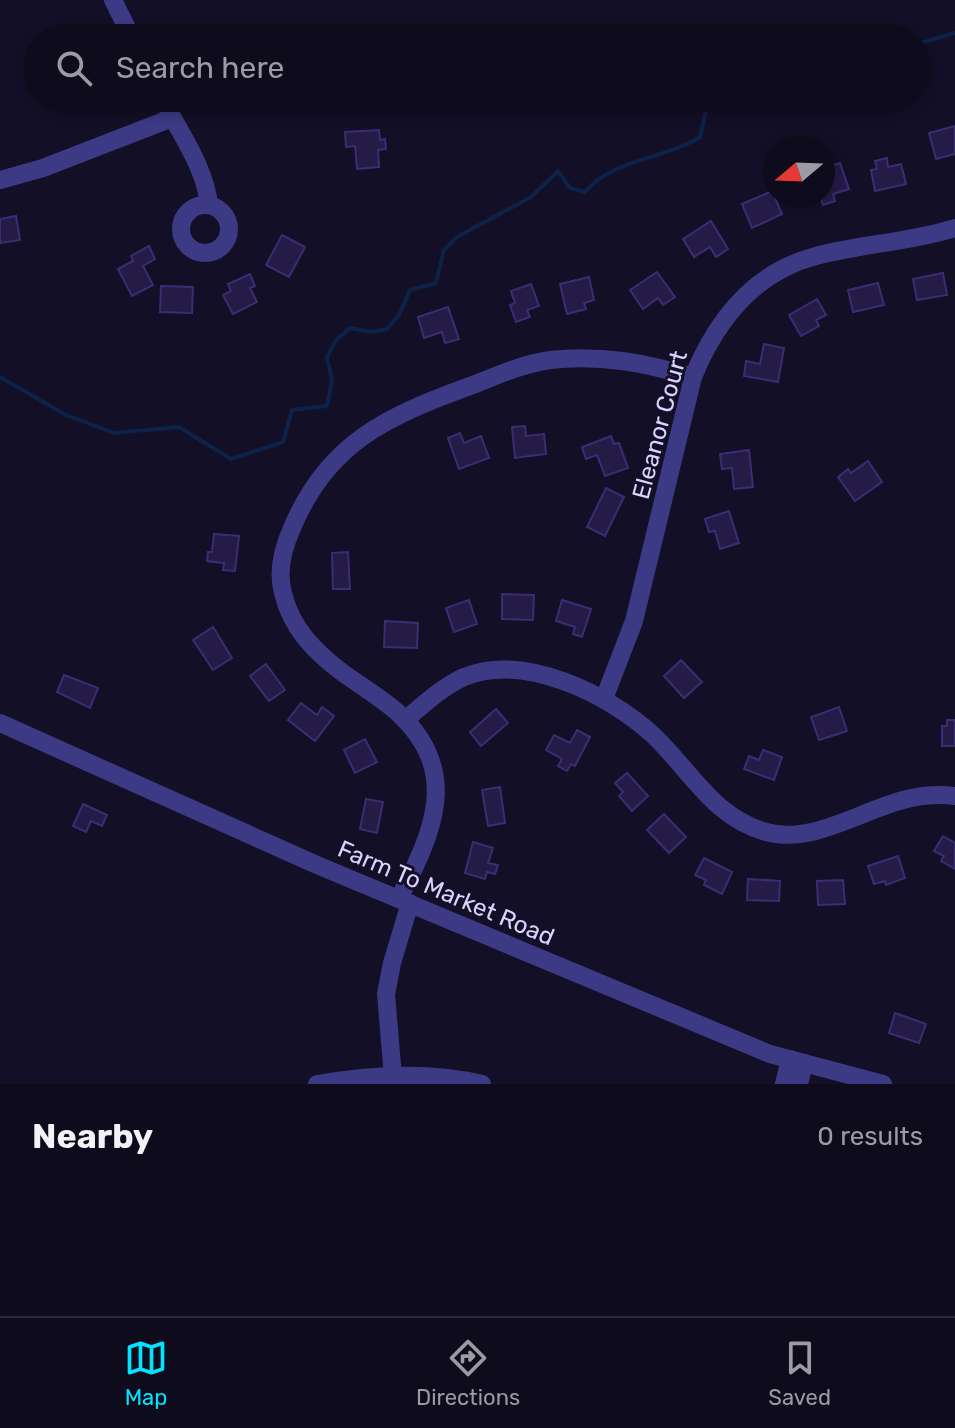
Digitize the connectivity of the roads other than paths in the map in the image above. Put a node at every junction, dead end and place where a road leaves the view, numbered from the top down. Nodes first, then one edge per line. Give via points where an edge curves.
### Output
1 (113, 0) edge
2 (125, 24) edge
3 (169, 112) edge
4 (172, 118) junction
5 (0, 180) edge
6 (209, 205) dead end
7 (955, 228) edge
8 (693, 377) junction
9 (604, 699) junction
10 (405, 720) junction
11 (0, 723) edge
12 (955, 796) edge
13 (405, 901) junction
14 (797, 1061) junction
15 (393, 1077) junction
16 (317, 1084) edge
17 (482, 1084) edge
18 (784, 1084) edge
19 (799, 1084) edge
20 (883, 1084) edge

1 - 2 street
3 - 4 street
4 - 5 street
4 - 6 street via 205,184
7 - 8 street, Eleanor Court via 812,257 772,276 720,323
8 - 9 street, Eleanor Court via 634,621
8 - 10 street via 595,357 526,366 391,417 358,440 317,482 283,551 282,591 288,609 319,655
9 - 10 street via 548,676 487,671 447,686
9 - 12 street via 654,737 722,811 770,833 812,830 905,799
10 - 13 street via 431,759 436,804
11 - 13 street, Farm To Market Road
13 - 14 street, Farm To Market Road
13 - 15 street via 386,994
14 - 18 street
14 - 19 street
14 - 20 street, Farm To Market Road
15 - 16 street
15 - 17 street

